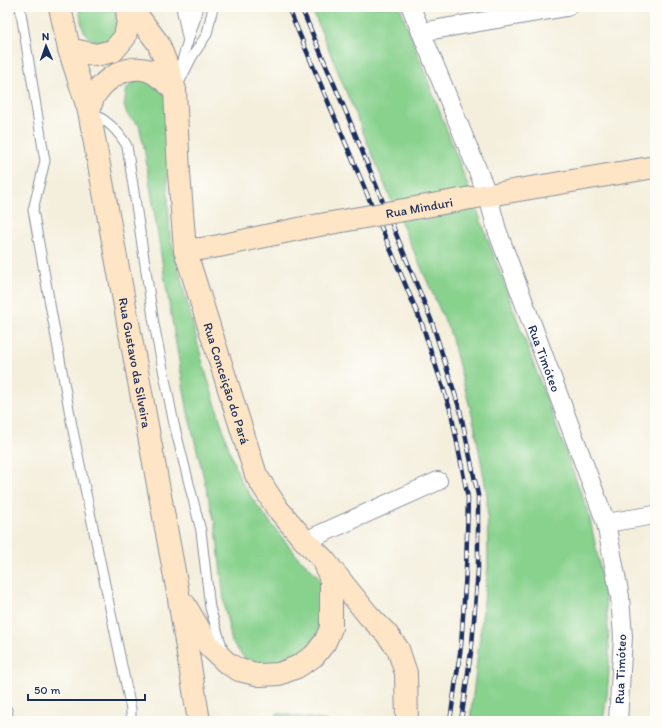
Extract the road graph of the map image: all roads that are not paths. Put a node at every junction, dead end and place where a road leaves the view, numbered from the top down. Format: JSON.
{"nodes":[{"id":1,"x":20,"y":7,"type":"edge"},
{"id":2,"x":60,"y":7,"type":"edge"},
{"id":3,"x":127,"y":7,"type":"edge"},
{"id":4,"x":131,"y":7,"type":"edge"},
{"id":5,"x":181,"y":7,"type":"edge"},
{"id":6,"x":190,"y":7,"type":"edge"},
{"id":7,"x":199,"y":7,"type":"edge"},
{"id":8,"x":213,"y":7,"type":"edge"},
{"id":9,"x":411,"y":7,"type":"edge"},
{"id":10,"x":567,"y":7,"type":"edge"},
{"id":11,"x":420,"y":32,"type":"junction"},
{"id":12,"x":188,"y":43,"type":"junction"},
{"id":13,"x":69,"y":49,"type":"junction"},
{"id":14,"x":175,"y":90,"type":"junction"},
{"id":15,"x":89,"y":111,"type":"junction"},
{"id":16,"x":655,"y":167,"type":"edge"},
{"id":17,"x":479,"y":197,"type":"junction"},
{"id":18,"x":185,"y":250,"type":"junction"},
{"id":19,"x":438,"y":481,"type":"dead end"},
{"id":20,"x":655,"y":515,"type":"edge"},
{"id":21,"x":606,"y":523,"type":"junction"},
{"id":22,"x":305,"y":541,"type":"junction"},
{"id":23,"x":324,"y":560,"type":"junction"},
{"id":24,"x":178,"y":593,"type":"junction"},
{"id":25,"x":227,"y":663,"type":"junction"},
{"id":26,"x":7,"y":710,"type":"edge"},
{"id":27,"x":9,"y":721,"type":"edge"},
{"id":28,"x":131,"y":721,"type":"edge"},
{"id":29,"x":199,"y":721,"type":"edge"},
{"id":30,"x":407,"y":721,"type":"edge"},
{"id":31,"x":618,"y":721,"type":"edge"}],
"edges":[{"from":1,"to":28,"type":"lane"},
{"from":2,"to":13,"type":"main road","name":"Rua Gustavo da Silveira"},
{"from":3,"to":13,"type":"main road"},
{"from":4,"to":14,"type":"main road","name":"Rua Conceição do Pará"},
{"from":5,"to":12,"type":"lane"},
{"from":6,"to":12,"type":"lane"},
{"from":7,"to":12,"type":"lane"},
{"from":8,"to":14,"type":"lane"},
{"from":9,"to":11,"type":"street","name":"Rua Timóteo"},
{"from":10,"to":11,"type":"street"},
{"from":11,"to":17,"type":"street","name":"Rua Timóteo"},
{"from":12,"to":14,"type":"lane"},
{"from":13,"to":15,"type":"main road","name":"Rua Gustavo da Silveira"},
{"from":14,"to":15,"type":"main road"},
{"from":14,"to":18,"type":"main road","name":"Rua Conceição do Pará"},
{"from":15,"to":24,"type":"main road","name":"Rua Gustavo da Silveira"},
{"from":15,"to":25,"type":"lane"},
{"from":16,"to":17,"type":"main road","name":"Rua Minduri"},
{"from":17,"to":18,"type":"main road","name":"Rua Minduri","bridge":true},
{"from":17,"to":21,"type":"street","name":"Rua Timóteo"},
{"from":18,"to":22,"type":"main road","name":"Rua Conceição do Pará"},
{"from":19,"to":22,"type":"street"},
{"from":20,"to":21,"type":"street"},
{"from":21,"to":31,"type":"street","name":"Rua Timóteo"},
{"from":22,"to":23,"type":"main road","name":"Rua Conceição do Pará"},
{"from":23,"to":25,"type":"main road"},
{"from":23,"to":30,"type":"main road","name":"Rua Conceição do Pará"},
{"from":24,"to":25,"type":"main road"},
{"from":24,"to":29,"type":"main road","name":"Rua Gustavo da Silveira"},
{"from":26,"to":27,"type":"lane"}]}
